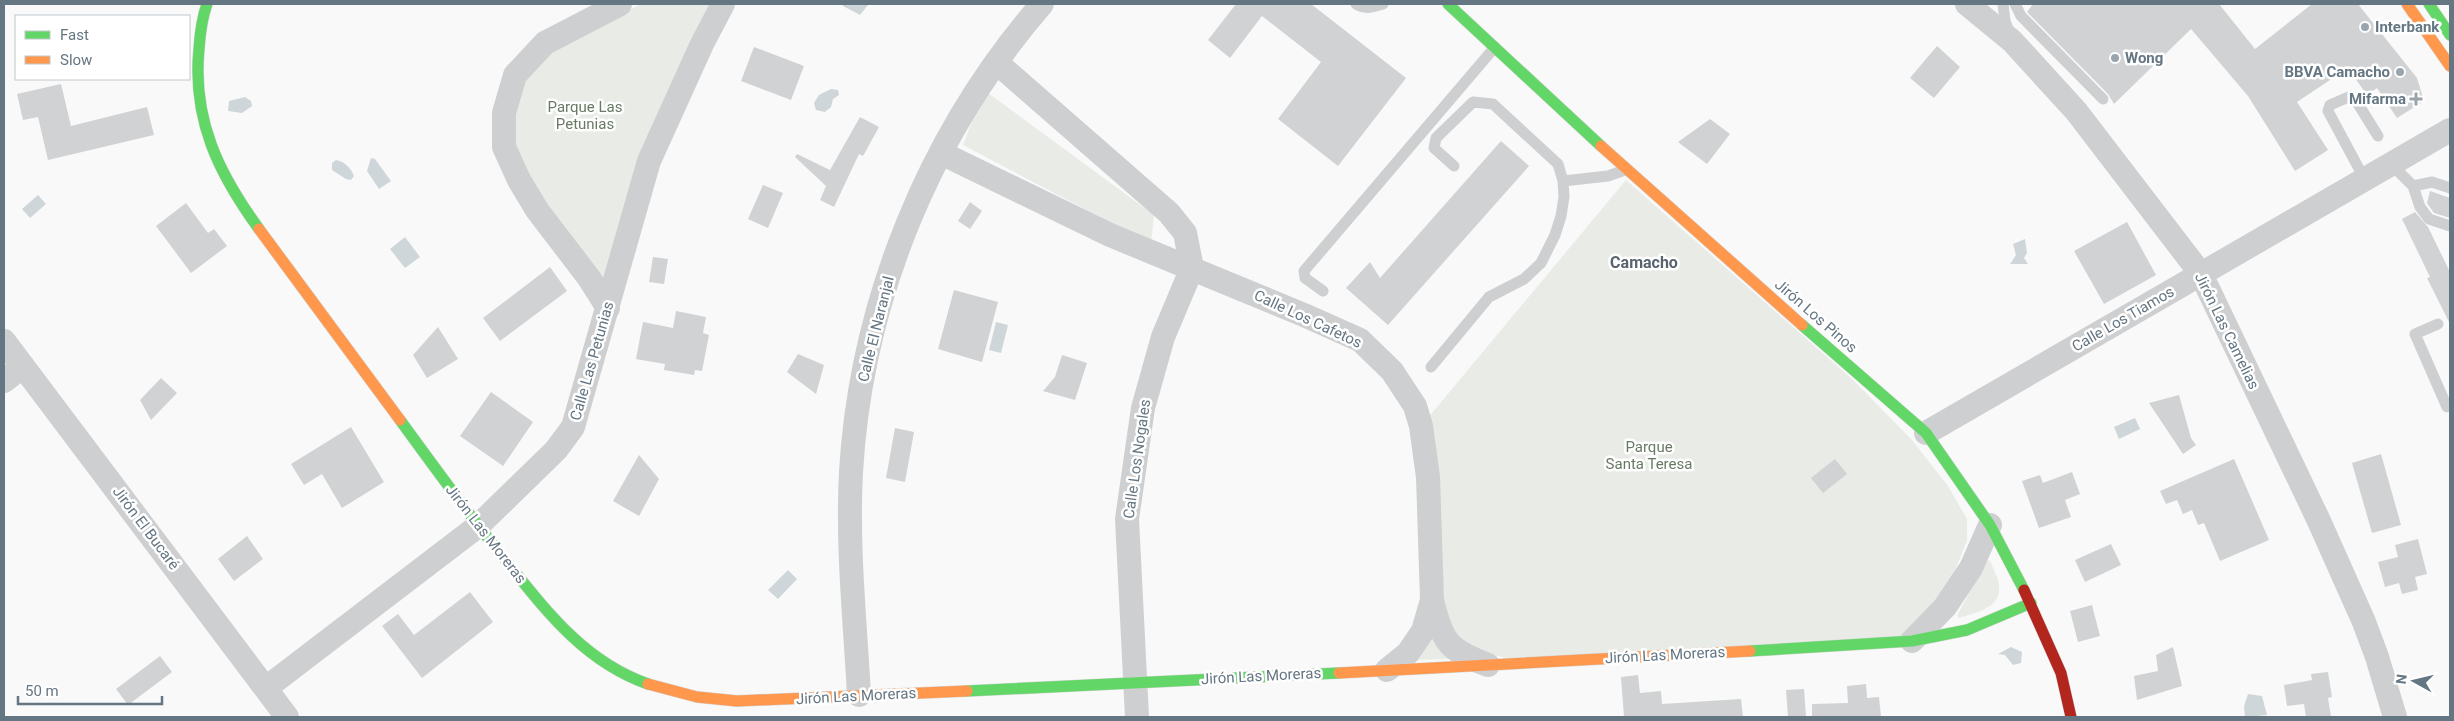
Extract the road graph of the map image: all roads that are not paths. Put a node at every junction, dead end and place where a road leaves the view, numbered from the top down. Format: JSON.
{"nodes":[{"id":1,"x":620,"y":4,"type":"edge"},
{"id":2,"x":723,"y":4,"type":"edge"},
{"id":3,"x":1356,"y":4,"type":"edge"},
{"id":4,"x":1383,"y":4,"type":"edge"},
{"id":5,"x":1448,"y":4,"type":"edge"},
{"id":6,"x":1967,"y":4,"type":"edge"},
{"id":7,"x":2003,"y":4,"type":"edge"},
{"id":8,"x":2015,"y":4,"type":"edge"},
{"id":9,"x":2407,"y":4,"type":"edge"},
{"id":10,"x":2429,"y":4,"type":"edge"},
{"id":11,"x":202,"y":5,"type":"edge"},
{"id":12,"x":1040,"y":5,"type":"edge"},
{"id":13,"x":2450,"y":35,"type":"edge"},
{"id":14,"x":2012,"y":41,"type":"junction"},
{"id":15,"x":1495,"y":47,"type":"junction"},
{"id":16,"x":996,"y":62,"type":"junction"},
{"id":17,"x":2450,"y":66,"type":"edge"},
{"id":18,"x":2103,"y":99,"type":"dead end"},
{"id":19,"x":2450,"y":130,"type":"edge"},
{"id":20,"x":2378,"y":136,"type":"dead end"},
{"id":21,"x":941,"y":153,"type":"junction"},
{"id":22,"x":2390,"y":163,"type":"junction"},
{"id":23,"x":1454,"y":166,"type":"dead end"},
{"id":24,"x":1627,"y":170,"type":"junction"},
{"id":25,"x":2364,"y":178,"type":"junction"},
{"id":26,"x":1563,"y":180,"type":"junction"},
{"id":27,"x":2413,"y":186,"type":"junction"},
{"id":28,"x":2450,"y":188,"type":"edge"},
{"id":29,"x":2450,"y":226,"type":"edge"},
{"id":30,"x":1192,"y":268,"type":"junction"},
{"id":31,"x":2201,"y":274,"type":"junction"},
{"id":32,"x":1323,"y":291,"type":"dead end"},
{"id":33,"x":608,"y":308,"type":"junction"},
{"id":34,"x":2438,"y":324,"type":"dead end"},
{"id":35,"x":4,"y":341,"type":"edge"},
{"id":36,"x":23,"y":366,"type":"junction"},
{"id":37,"x":1431,"y":367,"type":"dead end"},
{"id":38,"x":4,"y":381,"type":"edge"},
{"id":39,"x":2447,"y":407,"type":"dead end"},
{"id":40,"x":1926,"y":433,"type":"junction"},
{"id":41,"x":1990,"y":525,"type":"junction"},
{"id":42,"x":478,"y":526,"type":"junction"},
{"id":43,"x":1432,"y":600,"type":"junction"},
{"id":44,"x":2031,"y":603,"type":"junction"},
{"id":45,"x":1912,"y":641,"type":"junction"},
{"id":46,"x":1489,"y":666,"type":"junction"},
{"id":47,"x":1387,"y":670,"type":"junction"},
{"id":48,"x":1135,"y":682,"type":"junction"},
{"id":49,"x":266,"y":688,"type":"junction"},
{"id":50,"x":858,"y":695,"type":"junction"},
{"id":51,"x":286,"y":717,"type":"edge"},
{"id":52,"x":1137,"y":717,"type":"edge"},
{"id":53,"x":2071,"y":717,"type":"edge"},
{"id":54,"x":2395,"y":717,"type":"edge"}],
"edges":[{"from":1,"to":33,"type":"street"},
{"from":2,"to":33,"type":"street","name":"Calle Las Petunias"},
{"from":3,"to":4,"type":"lane"},
{"from":5,"to":15,"type":"main road","name":"Jirón Los Pinos"},
{"from":6,"to":14,"type":"street","name":"Jirón Las Camelias"},
{"from":7,"to":14,"type":"lane"},
{"from":8,"to":18,"type":"lane"},
{"from":9,"to":17,"type":"main road"},
{"from":10,"to":13,"type":"main road"},
{"from":11,"to":42,"type":"main road","name":"Jirón Las Moreras"},
{"from":12,"to":16,"type":"street","name":"Calle El Naranjal"},
{"from":14,"to":31,"type":"street","name":"Jirón Las Camelias"},
{"from":15,"to":24,"type":"main road","name":"Jirón Los Pinos"},
{"from":15,"to":32,"type":"lane"},
{"from":16,"to":21,"type":"street","name":"Calle El Naranjal"},
{"from":16,"to":30,"type":"street"},
{"from":19,"to":22,"type":"street","name":"Calle Los Tiamos"},
{"from":20,"to":25,"type":"lane"},
{"from":21,"to":30,"type":"street","name":"Calle Los Cafetos"},
{"from":21,"to":50,"type":"street","name":"Calle El Naranjal"},
{"from":22,"to":25,"type":"street","name":"Calle Los Tiamos"},
{"from":22,"to":27,"type":"lane"},
{"from":23,"to":26,"type":"lane"},
{"from":24,"to":26,"type":"lane"},
{"from":24,"to":40,"type":"main road","name":"Jirón Los Pinos"},
{"from":25,"to":31,"type":"street","name":"Calle Los Tiamos"},
{"from":26,"to":37,"type":"lane"},
{"from":27,"to":28,"type":"lane"},
{"from":27,"to":29,"type":"lane"},
{"from":30,"to":43,"type":"street","name":"Calle Los Cafetos"},
{"from":30,"to":48,"type":"street","name":"Calle Los Nogales"},
{"from":31,"to":40,"type":"street","name":"Calle Los Tiamos"},
{"from":31,"to":54,"type":"street","name":"Jirón Las Camelias"},
{"from":33,"to":42,"type":"street","name":"Calle Las Petunias"},
{"from":34,"to":39,"type":"lane"},
{"from":35,"to":36,"type":"street","name":"Jirón El Bucaré"},
{"from":36,"to":38,"type":"street"},
{"from":36,"to":49,"type":"street","name":"Jirón El Bucaré"},
{"from":40,"to":41,"type":"main road","name":"Jirón Los Pinos"},
{"from":41,"to":44,"type":"main road","name":"Jirón Los Pinos"},
{"from":41,"to":45,"type":"street"},
{"from":42,"to":49,"type":"street","name":"Calle Las Petunias"},
{"from":42,"to":50,"type":"main road","name":"Jirón Las Moreras"},
{"from":43,"to":46,"type":"street","name":"Calle Los Cafetos"},
{"from":43,"to":47,"type":"street","name":"Calle Los Cafetos"},
{"from":44,"to":45,"type":"main road","name":"Jirón Las Moreras"},
{"from":44,"to":53,"type":"main road","name":"Jirón Los Pinos"},
{"from":45,"to":46,"type":"main road","name":"Jirón Las Moreras"},
{"from":46,"to":47,"type":"main road","name":"Jirón Las Moreras"},
{"from":47,"to":48,"type":"main road","name":"Jirón Las Moreras"},
{"from":48,"to":50,"type":"main road","name":"Jirón Las Moreras"},
{"from":48,"to":52,"type":"street","name":"Calle Los Nogales"},
{"from":49,"to":51,"type":"street","name":"Jirón El Bucaré"}]}
